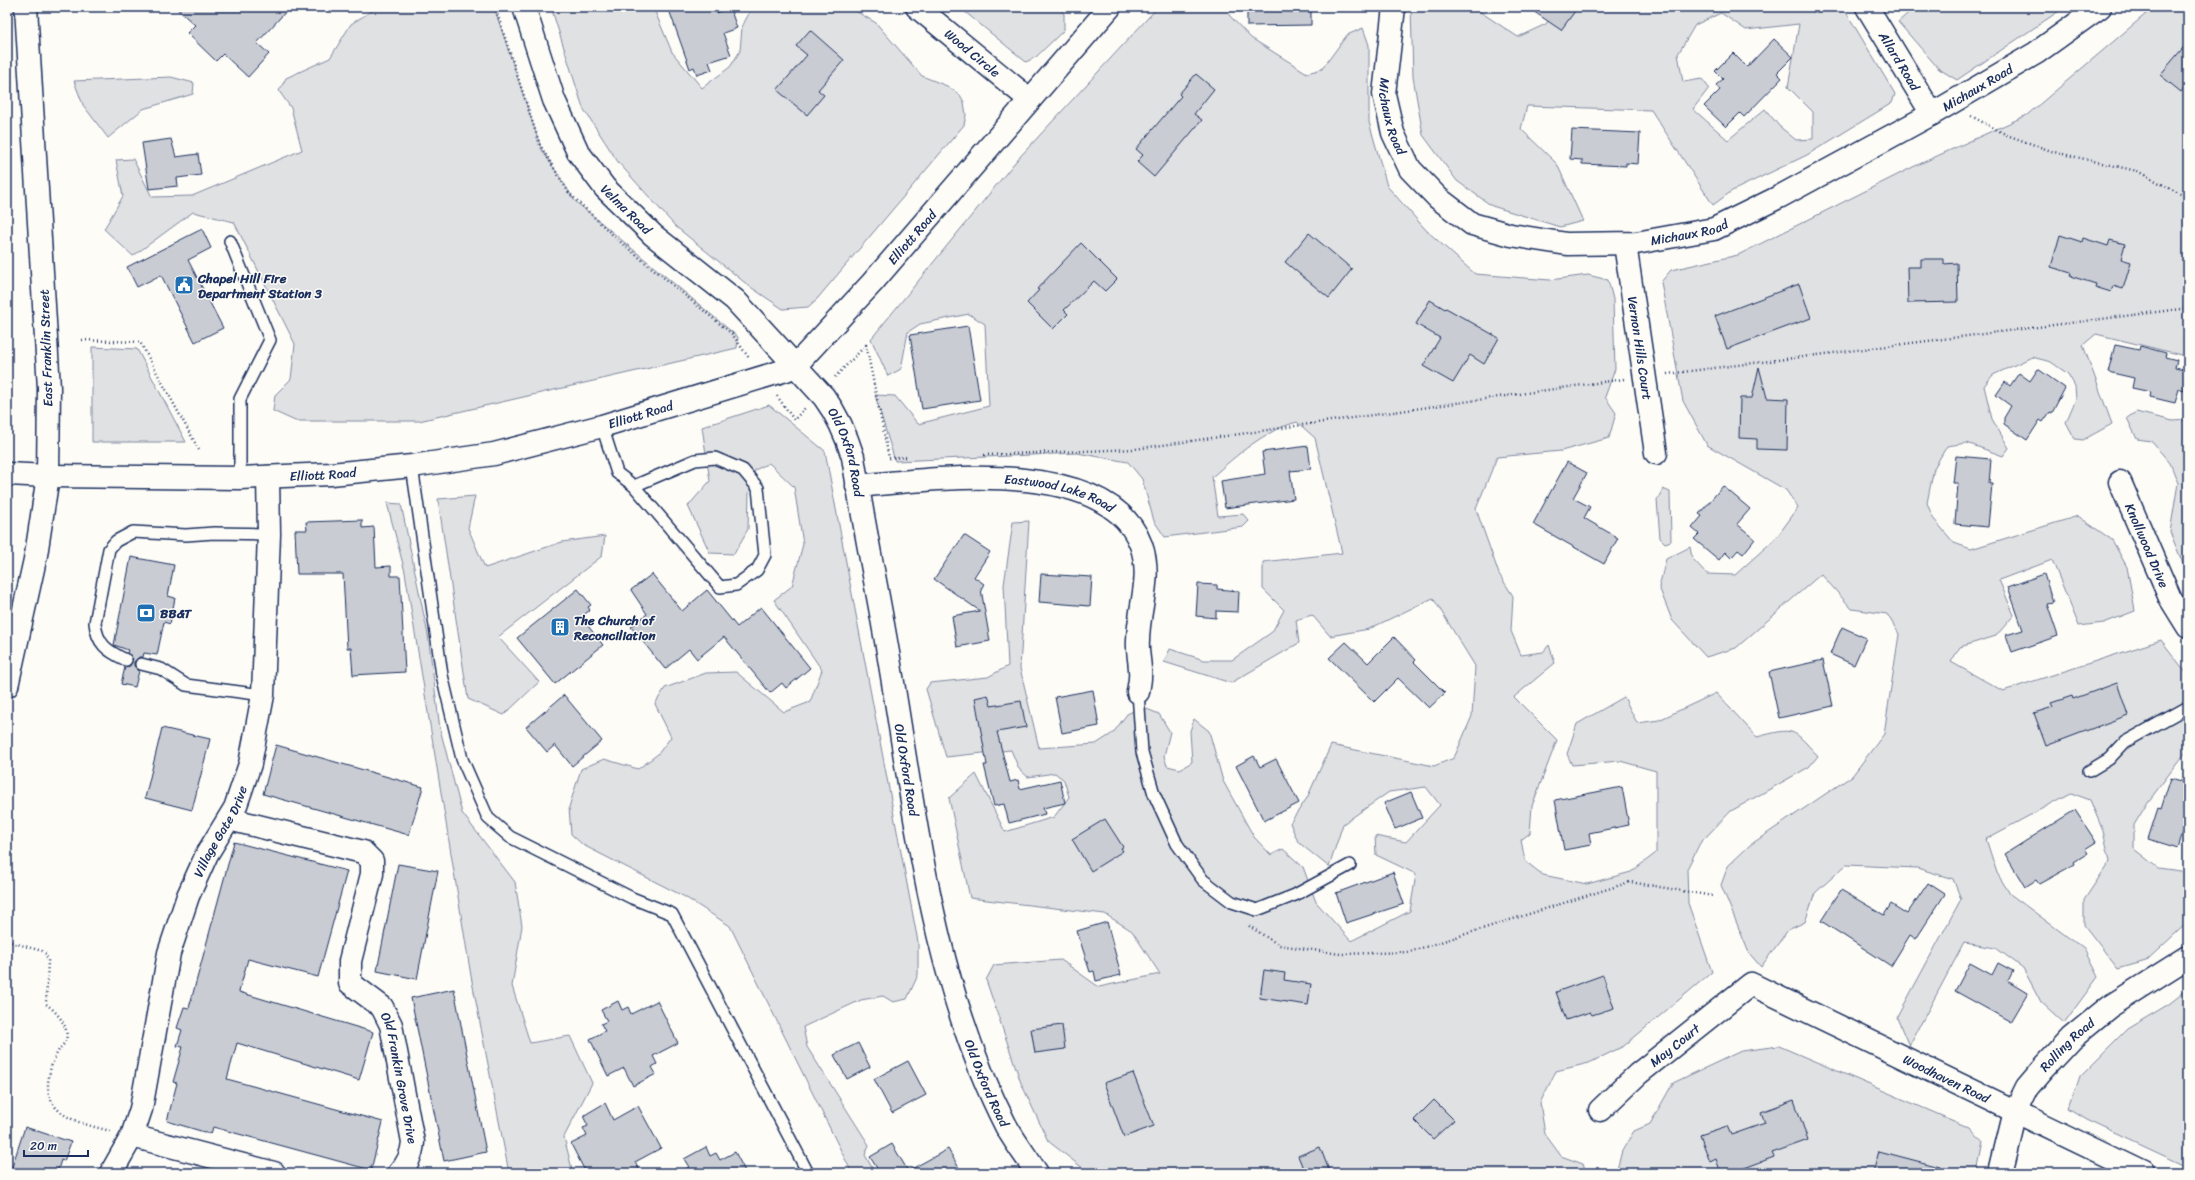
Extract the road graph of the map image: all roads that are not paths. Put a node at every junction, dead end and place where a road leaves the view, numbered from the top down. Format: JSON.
{"nodes":[{"id":1,"x":26,"y":7,"type":"edge"},
{"id":2,"x":524,"y":7,"type":"edge"},
{"id":3,"x":917,"y":7,"type":"edge"},
{"id":4,"x":1110,"y":7,"type":"edge"},
{"id":5,"x":1394,"y":7,"type":"edge"},
{"id":6,"x":1867,"y":7,"type":"edge"},
{"id":7,"x":2100,"y":7,"type":"edge"},
{"id":8,"x":1029,"y":99,"type":"junction"},
{"id":9,"x":1941,"y":109,"type":"junction"},
{"id":10,"x":230,"y":241,"type":"dead end"},
{"id":11,"x":1624,"y":244,"type":"junction"},
{"id":12,"x":796,"y":365,"type":"junction"},
{"id":13,"x":602,"y":426,"type":"junction"},
{"id":14,"x":1656,"y":452,"type":"dead end"},
{"id":15,"x":412,"y":466,"type":"junction"},
{"id":16,"x":7,"y":474,"type":"edge"},
{"id":17,"x":48,"y":476,"type":"junction"},
{"id":18,"x":268,"y":477,"type":"junction"},
{"id":19,"x":240,"y":478,"type":"junction"},
{"id":20,"x":2120,"y":482,"type":"dead end"},
{"id":21,"x":634,"y":486,"type":"junction"},
{"id":22,"x":857,"y":486,"type":"junction"},
{"id":23,"x":269,"y":534,"type":"junction"},
{"id":24,"x":2188,"y":627,"type":"edge"},
{"id":25,"x":126,"y":660,"type":"dead end"},
{"id":26,"x":141,"y":664,"type":"dead end"},
{"id":27,"x":7,"y":686,"type":"edge"},
{"id":28,"x":1138,"y":692,"type":"joint"},
{"id":29,"x":263,"y":695,"type":"junction"},
{"id":30,"x":2188,"y":707,"type":"edge"},
{"id":31,"x":2089,"y":771,"type":"dead end"},
{"id":32,"x":229,"y":819,"type":"junction"},
{"id":33,"x":1350,"y":865,"type":"dead end"},
{"id":34,"x":2188,"y":957,"type":"edge"},
{"id":35,"x":1751,"y":984,"type":"joint"},
{"id":36,"x":1600,"y":1110,"type":"dead end"},
{"id":37,"x":2014,"y":1111,"type":"junction"},
{"id":38,"x":132,"y":1136,"type":"junction"},
{"id":39,"x":111,"y":1173,"type":"edge"},
{"id":40,"x":274,"y":1173,"type":"edge"},
{"id":41,"x":399,"y":1173,"type":"edge"},
{"id":42,"x":808,"y":1173,"type":"edge"},
{"id":43,"x":1037,"y":1173,"type":"edge"},
{"id":44,"x":2000,"y":1173,"type":"edge"},
{"id":45,"x":2143,"y":1173,"type":"edge"}],
"edges":[{"from":1,"to":17,"type":"street","name":"East Franklin Street"},
{"from":2,"to":12,"type":"street","name":"Velma Road"},
{"from":3,"to":8,"type":"street","name":"Wood Circle"},
{"from":4,"to":8,"type":"street","name":"Elliott Road"},
{"from":5,"to":11,"type":"street","name":"Michaux Road"},
{"from":6,"to":9,"type":"street","name":"Allard Road"},
{"from":7,"to":9,"type":"street","name":"Michaux Road"},
{"from":8,"to":12,"type":"street","name":"Elliott Road"},
{"from":9,"to":11,"type":"street","name":"Michaux Road"},
{"from":10,"to":19,"type":"lane"},
{"from":11,"to":14,"type":"street","name":"Vernon Hills Court"},
{"from":12,"to":13,"type":"street","name":"Elliott Road"},
{"from":12,"to":22,"type":"street","name":"Old Oxford Road"},
{"from":13,"to":15,"type":"street","name":"Elliott Road"},
{"from":13,"to":21,"type":"lane"},
{"from":15,"to":18,"type":"street","name":"Elliott Road"},
{"from":15,"to":42,"type":"lane"},
{"from":16,"to":17,"type":"street","name":"Elliott Road"},
{"from":17,"to":19,"type":"street","name":"Elliott Road"},
{"from":17,"to":27,"type":"street","name":"East Franklin Street"},
{"from":18,"to":19,"type":"street","name":"Elliott Road"},
{"from":18,"to":23,"type":"street","name":"Village Gate Drive"},
{"from":20,"to":24,"type":"street","name":"Knollwood Drive"},
{"from":21,"to":21,"type":"lane"},
{"from":22,"to":28,"type":"street","name":"Eastwood Lake Road"},
{"from":22,"to":43,"type":"street","name":"Old Oxford Road"},
{"from":23,"to":25,"type":"lane"},
{"from":23,"to":29,"type":"street","name":"Village Gate Drive"},
{"from":26,"to":29,"type":"lane"},
{"from":28,"to":33,"type":"lane"},
{"from":29,"to":32,"type":"street","name":"Village Gate Drive"},
{"from":30,"to":31,"type":"lane"},
{"from":32,"to":38,"type":"street","name":"Village Gate Drive"},
{"from":32,"to":41,"type":"street","name":"Old Frankin Grove Drive"},
{"from":34,"to":37,"type":"street","name":"Rolling Road"},
{"from":35,"to":36,"type":"street","name":"May Court"},
{"from":35,"to":37,"type":"street","name":"Woodhaven Road"},
{"from":37,"to":44,"type":"street","name":"Rolling Road"},
{"from":37,"to":45,"type":"street","name":"Woodhaven Road"},
{"from":38,"to":39,"type":"street","name":"Village Gate Drive"},
{"from":38,"to":40,"type":"street"}]}
